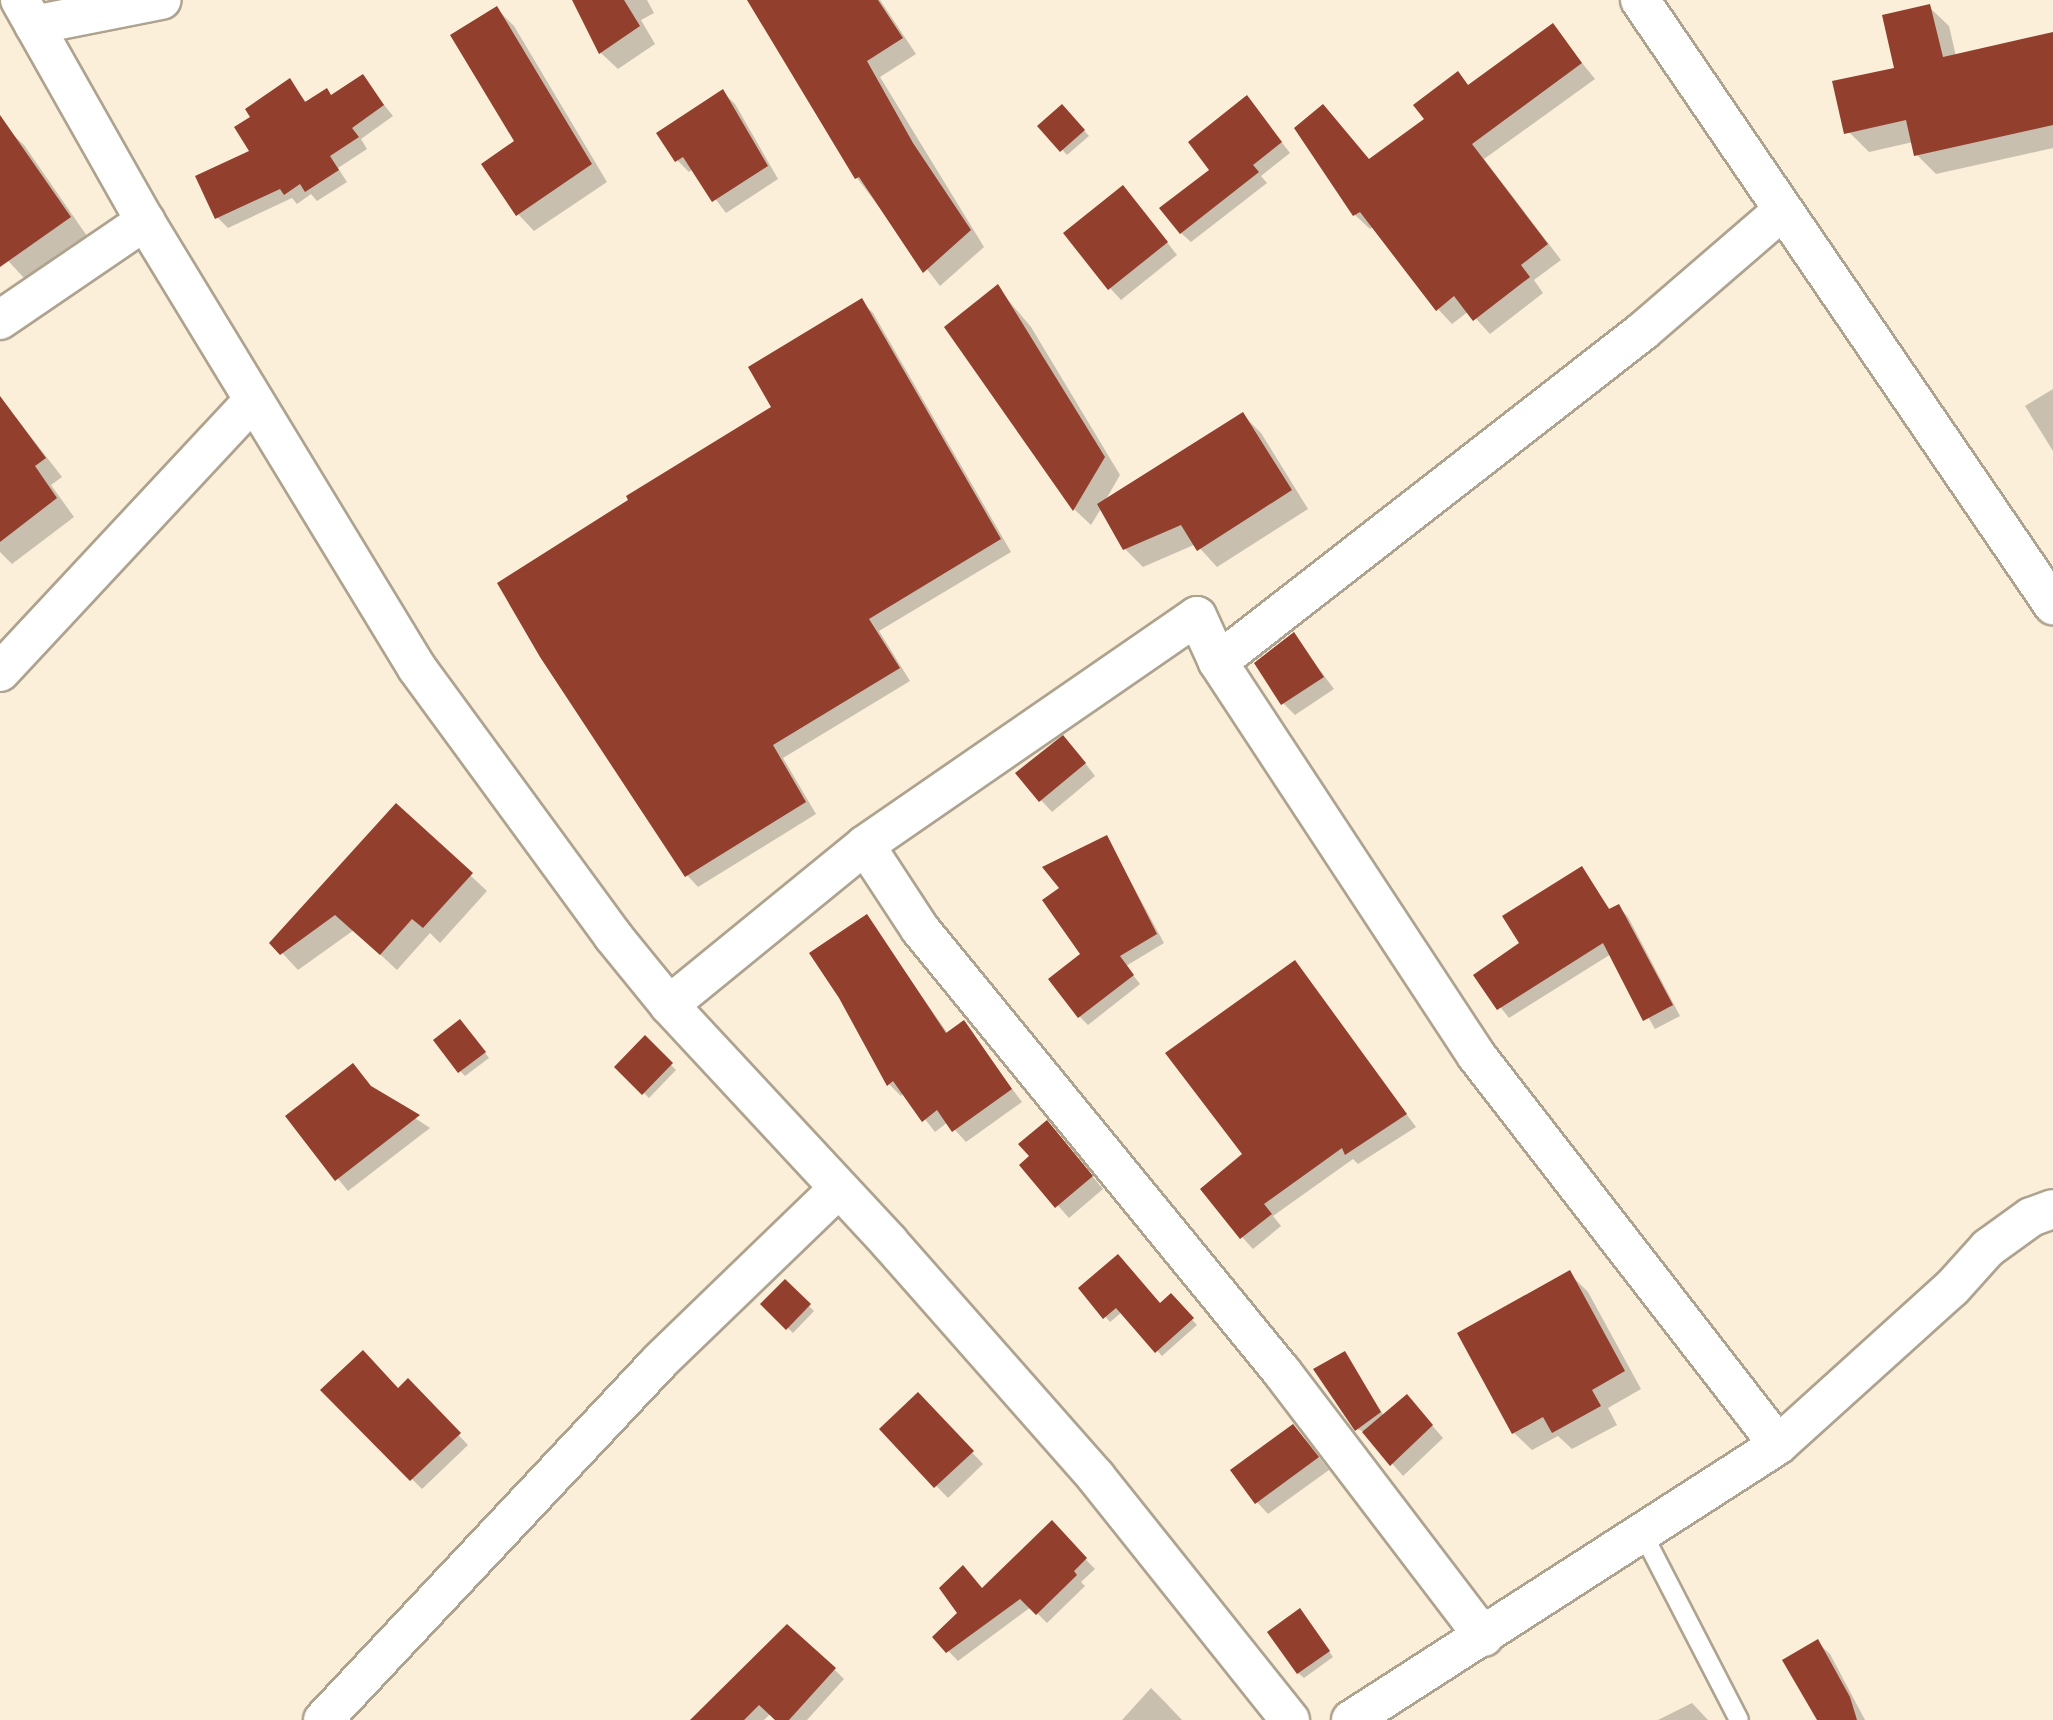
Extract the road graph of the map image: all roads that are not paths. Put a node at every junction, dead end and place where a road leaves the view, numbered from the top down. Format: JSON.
{"nodes":[{"id":1,"x":162,"y":0,"type":"edge"},
{"id":2,"x":1640,"y":0,"type":"edge"},
{"id":3,"x":27,"y":12,"type":"edge"},
{"id":4,"x":1782,"y":211,"type":"junction"},
{"id":5,"x":144,"y":222,"type":"junction"},
{"id":6,"x":0,"y":320,"type":"edge"},
{"id":7,"x":252,"y":402,"type":"junction"},
{"id":8,"x":2053,"y":606,"type":"edge"},
{"id":9,"x":1218,"y":662,"type":"junction"},
{"id":10,"x":0,"y":672,"type":"edge"},
{"id":11,"x":866,"y":845,"type":"junction"},
{"id":12,"x":668,"y":1006,"type":"junction"},
{"id":13,"x":838,"y":1190,"type":"junction"},
{"id":14,"x":2053,"y":1208,"type":"edge"},
{"id":15,"x":1778,"y":1445,"type":"junction"},
{"id":16,"x":1643,"y":1534,"type":"junction"},
{"id":17,"x":1484,"y":1637,"type":"junction"},
{"id":18,"x":323,"y":1720,"type":"edge"},
{"id":19,"x":1290,"y":1720,"type":"edge"},
{"id":20,"x":1353,"y":1720,"type":"edge"},
{"id":21,"x":1739,"y":1720,"type":"edge"}],
"edges":[{"from":1,"to":3,"type":"street"},
{"from":2,"to":4,"type":"street"},
{"from":3,"to":5,"type":"street"},
{"from":4,"to":8,"type":"street"},
{"from":4,"to":9,"type":"street"},
{"from":5,"to":6,"type":"street"},
{"from":5,"to":7,"type":"street"},
{"from":7,"to":10,"type":"street"},
{"from":7,"to":12,"type":"street"},
{"from":9,"to":11,"type":"street"},
{"from":9,"to":15,"type":"street"},
{"from":11,"to":12,"type":"street"},
{"from":11,"to":17,"type":"street"},
{"from":12,"to":13,"type":"street"},
{"from":13,"to":18,"type":"street"},
{"from":13,"to":19,"type":"street"},
{"from":14,"to":15,"type":"street"},
{"from":15,"to":16,"type":"street"},
{"from":16,"to":17,"type":"street"},
{"from":16,"to":21,"type":"lane"},
{"from":17,"to":20,"type":"street"}]}
